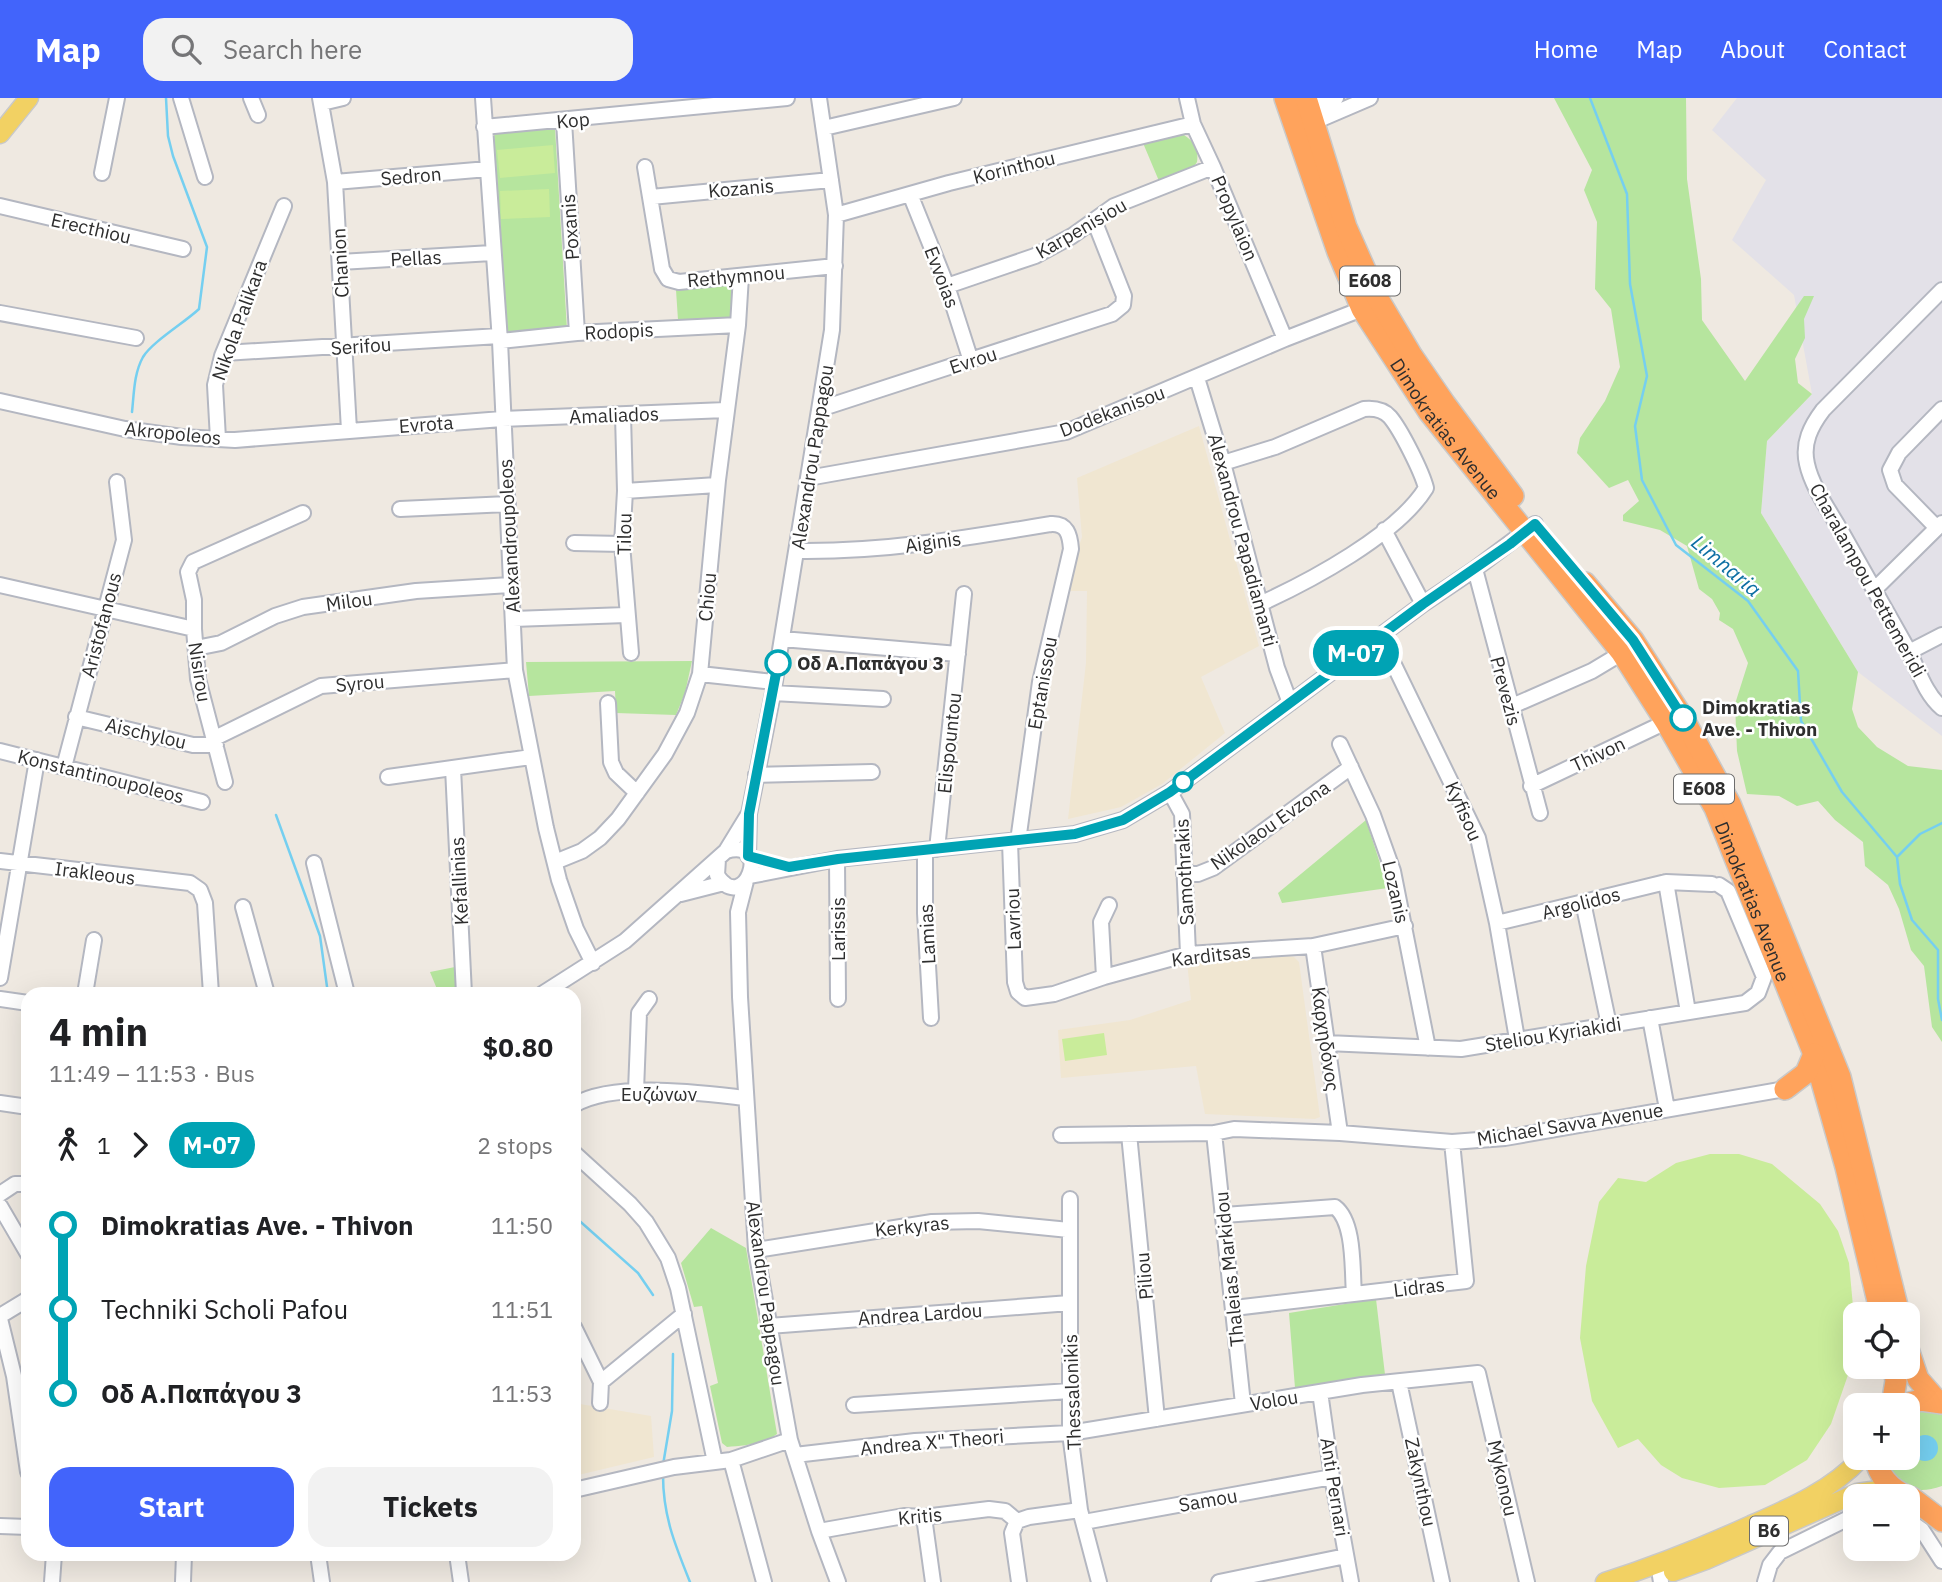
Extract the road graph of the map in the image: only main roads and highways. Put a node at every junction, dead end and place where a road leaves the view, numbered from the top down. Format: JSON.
{"nodes":[{"id":1,"x":29,"y":98,"type":"edge"},
{"id":2,"x":1300,"y":112,"type":"edge"},
{"id":3,"x":0,"y":134,"type":"edge"},
{"id":4,"x":1530,"y":528,"type":"junction"},
{"id":5,"x":1814,"y":1054,"type":"junction"},
{"id":6,"x":1831,"y":1079,"type":"junction"},
{"id":7,"x":1785,"y":1089,"type":"road end"},
{"id":8,"x":1878,"y":1302,"type":"edge"},
{"id":9,"x":1896,"y":1302,"type":"edge"},
{"id":10,"x":1918,"y":1379,"type":"edge"},
{"id":11,"x":1920,"y":1400,"type":"edge"},
{"id":12,"x":1940,"y":1403,"type":"edge"},
{"id":13,"x":1850,"y":1470,"type":"edge"},
{"id":14,"x":1880,"y":1470,"type":"edge"},
{"id":15,"x":1892,"y":1484,"type":"edge"},
{"id":16,"x":1942,"y":1496,"type":"edge"},
{"id":17,"x":1920,"y":1498,"type":"edge"},
{"id":18,"x":1843,"y":1499,"type":"edge"},
{"id":19,"x":1920,"y":1506,"type":"edge"},
{"id":20,"x":1942,"y":1521,"type":"edge"},
{"id":21,"x":1655,"y":1580,"type":"edge"},
{"id":22,"x":1605,"y":1582,"type":"edge"}],
"edges":[{"from":1,"to":3,"type":"main road"},
{"from":2,"to":4,"type":"highway","name":"Dimokratias Avenue","number":"E608"},
{"from":2,"to":4,"type":"highway","name":"Dimokratias Avenue","number":"E608"},
{"from":4,"to":5,"type":"highway","name":"Dimokratias Avenue","number":"E608"},
{"from":4,"to":6,"type":"highway","name":"Dimokratias Avenue","number":"E608"},
{"from":5,"to":6,"type":"highway","name":"Dimokratias Avenue","number":"E608"},
{"from":5,"to":7,"type":"highway"},
{"from":6,"to":8,"type":"highway","name":"Dimokratias Avenue","number":"E608"},
{"from":6,"to":9,"type":"highway","name":"Dimokratias Avenue","number":"E608"},
{"from":10,"to":12,"type":"highway"},
{"from":11,"to":12,"type":"highway"},
{"from":13,"to":22,"type":"main road","number":"B6"},
{"from":14,"to":15,"type":"highway"},
{"from":16,"to":17,"type":"highway"},
{"from":18,"to":21,"type":"main road","number":"B6"},
{"from":19,"to":20,"type":"highway"}]}
